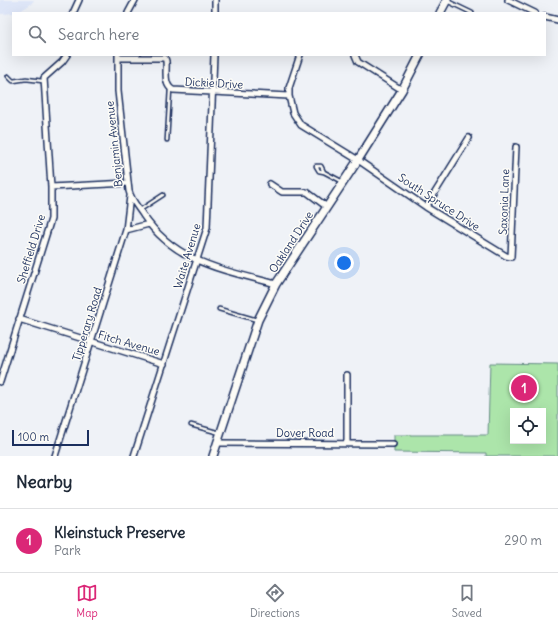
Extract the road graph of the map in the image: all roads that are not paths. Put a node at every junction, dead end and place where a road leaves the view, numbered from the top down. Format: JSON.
{"nodes":[{"id":1,"x":79,"y":0,"type":"edge"},
{"id":2,"x":136,"y":0,"type":"edge"},
{"id":3,"x":215,"y":0,"type":"edge"},
{"id":4,"x":446,"y":0,"type":"edge"},
{"id":5,"x":508,"y":0,"type":"edge"},
{"id":6,"x":73,"y":12,"type":"edge"},
{"id":7,"x":129,"y":12,"type":"edge"},
{"id":8,"x":215,"y":12,"type":"edge"},
{"id":9,"x":440,"y":12,"type":"edge"},
{"id":10,"x":472,"y":12,"type":"edge"},
{"id":11,"x":533,"y":12,"type":"edge"},
{"id":12,"x":546,"y":17,"type":"edge"},
{"id":13,"x":558,"y":20,"type":"edge"},
{"id":14,"x":66,"y":56,"type":"edge"},
{"id":15,"x":118,"y":56,"type":"edge"},
{"id":16,"x":214,"y":56,"type":"edge"},
{"id":17,"x":300,"y":56,"type":"edge"},
{"id":18,"x":355,"y":56,"type":"edge"},
{"id":19,"x":419,"y":56,"type":"edge"},
{"id":20,"x":8,"y":76,"type":"dead end"},
{"id":21,"x":43,"y":81,"type":"junction"},
{"id":22,"x":170,"y":88,"type":"junction"},
{"id":23,"x":402,"y":90,"type":"junction"},
{"id":24,"x":213,"y":92,"type":"junction"},
{"id":25,"x":289,"y":96,"type":"junction"},
{"id":26,"x":469,"y":138,"type":"dead end"},
{"id":27,"x":167,"y":140,"type":"dead end"},
{"id":28,"x":516,"y":147,"type":"dead end"},
{"id":29,"x":358,"y":160,"type":"junction"},
{"id":30,"x":324,"y":172,"type":"dead end"},
{"id":31,"x":343,"y":182,"type":"junction"},
{"id":32,"x":128,"y":183,"type":"junction"},
{"id":33,"x":270,"y":184,"type":"dead end"},
{"id":34,"x":51,"y":187,"type":"junction"},
{"id":35,"x":163,"y":195,"type":"dead end"},
{"id":36,"x":130,"y":196,"type":"junction"},
{"id":37,"x":327,"y":207,"type":"junction"},
{"id":38,"x":426,"y":207,"type":"junction"},
{"id":39,"x":140,"y":210,"type":"junction"},
{"id":40,"x":149,"y":224,"type":"junction"},
{"id":41,"x":126,"y":230,"type":"junction"},
{"id":42,"x":511,"y":257,"type":"joint"},
{"id":43,"x":196,"y":261,"type":"junction"},
{"id":44,"x":276,"y":284,"type":"junction"},
{"id":45,"x":219,"y":309,"type":"dead end"},
{"id":46,"x":20,"y":320,"type":"junction"},
{"id":47,"x":258,"y":320,"type":"junction"},
{"id":48,"x":92,"y":343,"type":"junction"},
{"id":49,"x":164,"y":364,"type":"junction"},
{"id":50,"x":347,"y":375,"type":"dead end"},
{"id":51,"x":0,"y":382,"type":"edge"},
{"id":52,"x":191,"y":425,"type":"dead end"},
{"id":53,"x":220,"y":433,"type":"junction"},
{"id":54,"x":217,"y":443,"type":"junction"},
{"id":55,"x":347,"y":444,"type":"junction"},
{"id":56,"x":393,"y":444,"type":"dead end"},
{"id":57,"x":55,"y":456,"type":"edge"},
{"id":58,"x":134,"y":456,"type":"edge"},
{"id":59,"x":213,"y":456,"type":"edge"}],
"edges":[{"from":1,"to":6,"type":"street"},
{"from":2,"to":7,"type":"street"},
{"from":3,"to":8,"type":"street"},
{"from":4,"to":9,"type":"main road"},
{"from":4,"to":10,"type":"lane"},
{"from":5,"to":11,"type":"street"},
{"from":12,"to":13,"type":"street"},
{"from":14,"to":21,"type":"street"},
{"from":15,"to":22,"type":"street","name":"Dickie Drive"},
{"from":15,"to":32,"type":"street","name":"Benjamin Avenue"},
{"from":16,"to":24,"type":"street","name":"Waite Avenue"},
{"from":17,"to":25,"type":"street"},
{"from":18,"to":23,"type":"street"},
{"from":19,"to":23,"type":"main road","name":"Oakland Drive"},
{"from":20,"to":21,"type":"lane"},
{"from":21,"to":34,"type":"street","name":"Sheffield Drive"},
{"from":22,"to":24,"type":"street","name":"Dickie Drive"},
{"from":22,"to":27,"type":"lane"},
{"from":23,"to":29,"type":"main road","name":"Oakland Drive"},
{"from":24,"to":25,"type":"street","name":"Dickie Drive"},
{"from":24,"to":43,"type":"street","name":"Waite Avenue"},
{"from":25,"to":29,"type":"street","name":"South Spruce Drive"},
{"from":26,"to":38,"type":"street"},
{"from":28,"to":42,"type":"street","name":"Saxonia Lane"},
{"from":29,"to":31,"type":"main road","name":"Oakland Drive"},
{"from":29,"to":38,"type":"street","name":"South Spruce Drive"},
{"from":30,"to":31,"type":"lane"},
{"from":31,"to":37,"type":"main road","name":"Oakland Drive"},
{"from":32,"to":34,"type":"street"},
{"from":32,"to":36,"type":"street","name":"Benjamin Avenue"},
{"from":33,"to":37,"type":"street"},
{"from":34,"to":46,"type":"street","name":"Sheffield Drive"},
{"from":35,"to":39,"type":"lane"},
{"from":36,"to":39,"type":"street","name":"Benjamin Avenue"},
{"from":36,"to":41,"type":"street","name":"Tipperary Road"},
{"from":37,"to":44,"type":"main road","name":"Oakland Drive"},
{"from":38,"to":42,"type":"street","name":"South Spruce Drive"},
{"from":39,"to":40,"type":"street","name":"Benjamin Avenue"},
{"from":40,"to":41,"type":"street"},
{"from":40,"to":43,"type":"street","name":"Benjamin Avenue"},
{"from":41,"to":48,"type":"street","name":"Tipperary Road"},
{"from":43,"to":44,"type":"street","name":"Benjamin Avenue"},
{"from":43,"to":49,"type":"street","name":"Waite Avenue"},
{"from":44,"to":47,"type":"main road","name":"Oakland Drive"},
{"from":45,"to":47,"type":"lane"},
{"from":46,"to":48,"type":"street","name":"Fitch Avenue"},
{"from":46,"to":51,"type":"street","name":"Sheffield Drive"},
{"from":47,"to":53,"type":"main road","name":"Oakland Drive"},
{"from":48,"to":49,"type":"street","name":"Fitch Avenue"},
{"from":48,"to":57,"type":"street","name":"Tipperary Road"},
{"from":49,"to":58,"type":"street","name":"Waite Avenue"},
{"from":50,"to":55,"type":"street"},
{"from":52,"to":53,"type":"lane"},
{"from":53,"to":54,"type":"main road","name":"Oakland Drive"},
{"from":54,"to":55,"type":"street","name":"Dover Road"},
{"from":54,"to":59,"type":"main road","name":"Oakland Drive"},
{"from":55,"to":56,"type":"street","name":"Dover Road"}]}
